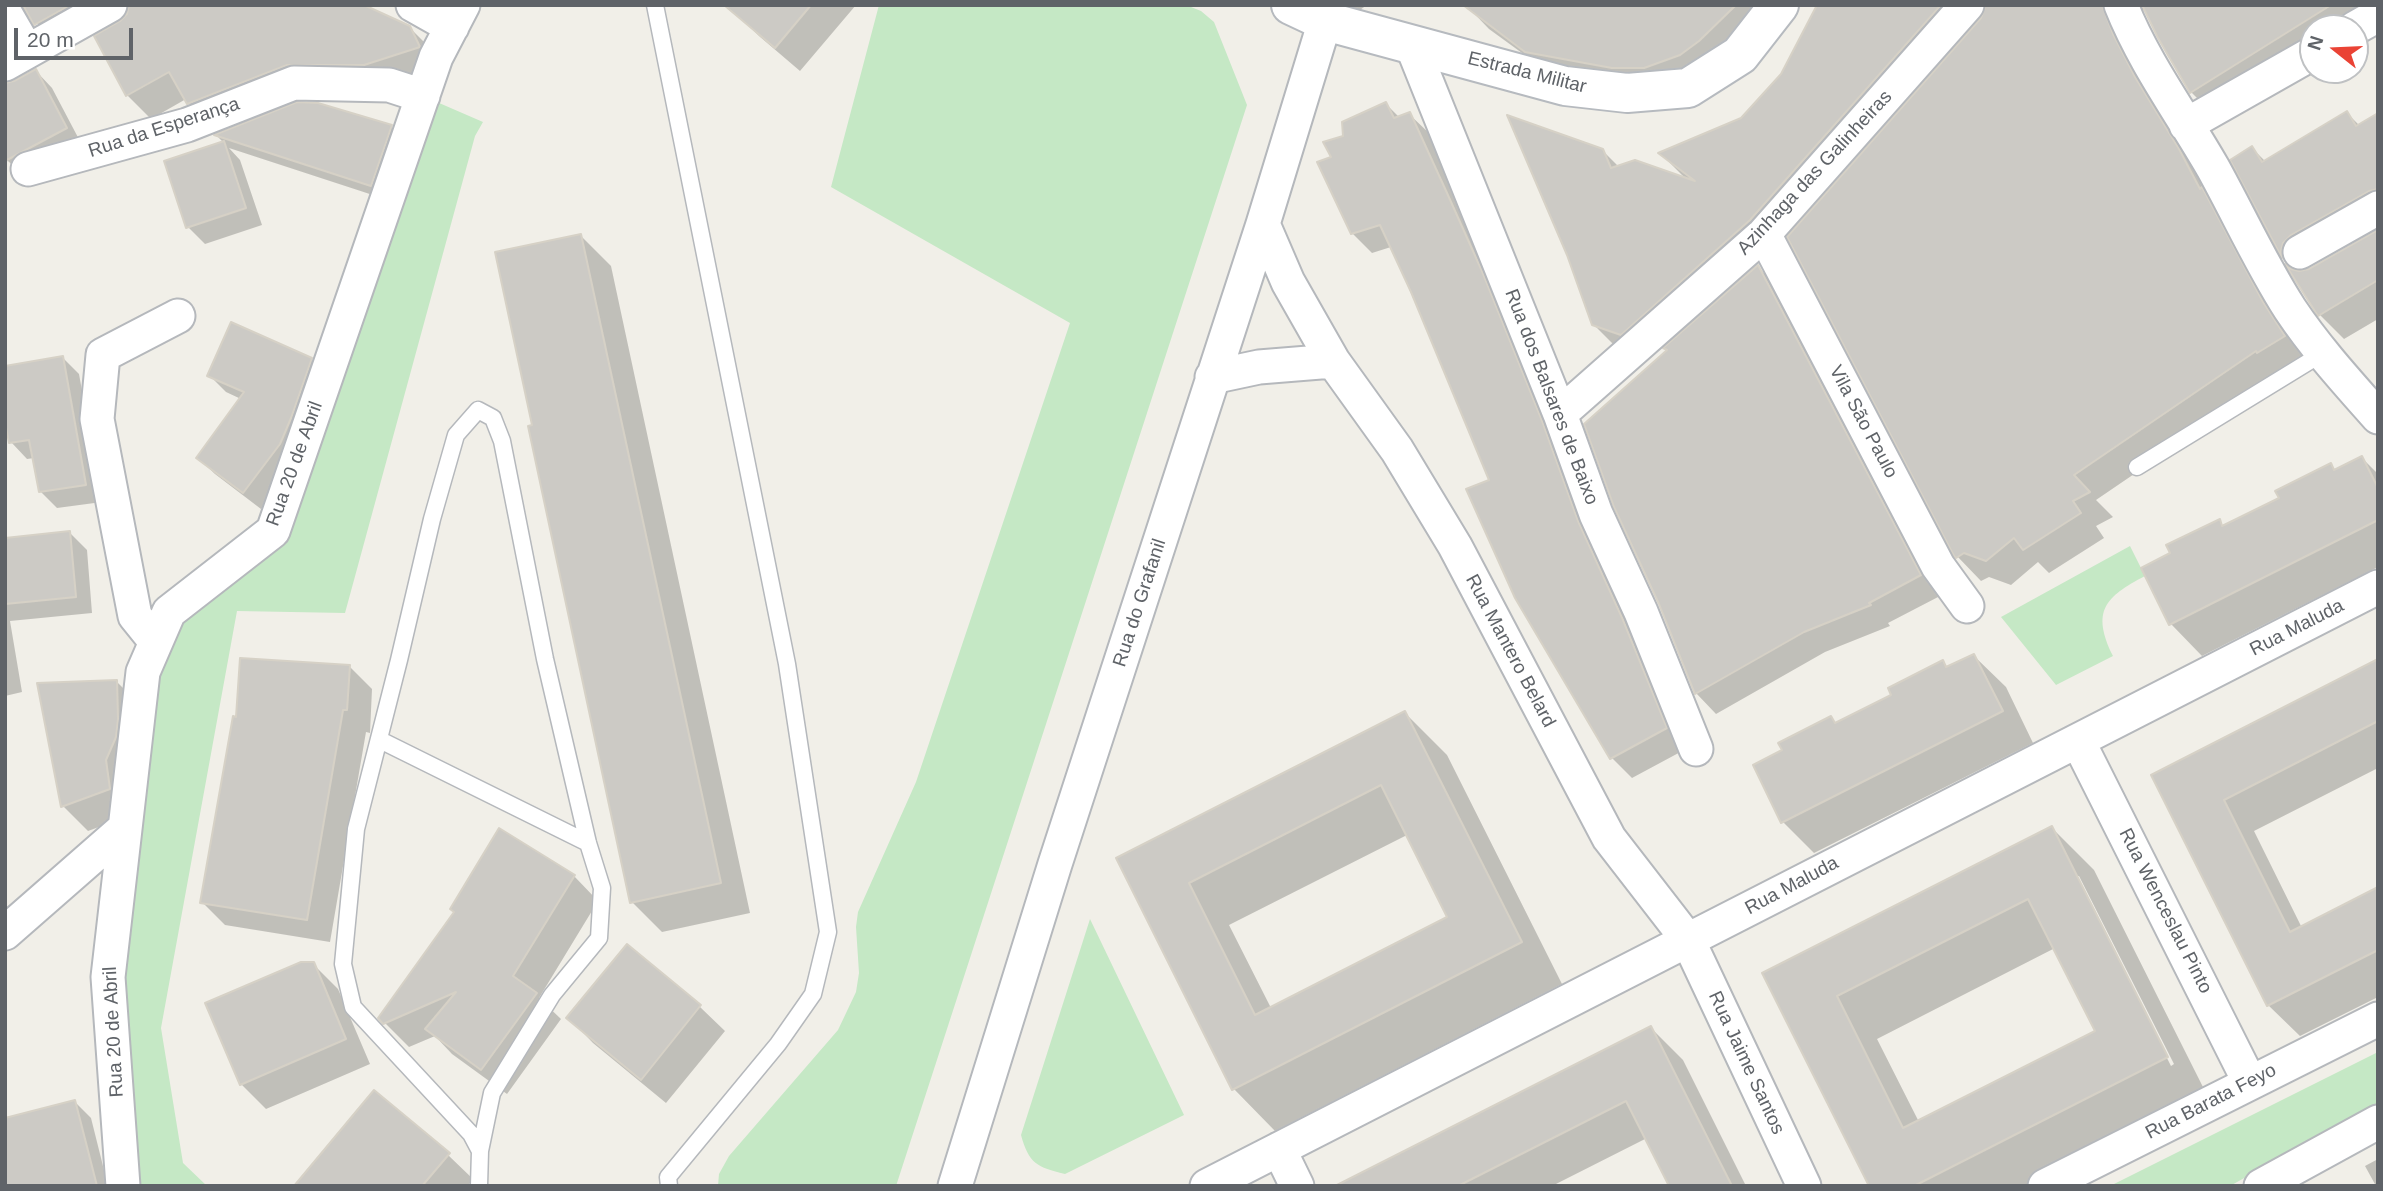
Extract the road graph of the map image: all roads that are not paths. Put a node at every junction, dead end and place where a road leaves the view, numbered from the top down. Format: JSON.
{"nodes":[{"id":1,"x":110,"y":5,"type":"edge"},
{"id":2,"x":413,"y":5,"type":"edge"},
{"id":3,"x":655,"y":5,"type":"edge"},
{"id":4,"x":1779,"y":5,"type":"edge"},
{"id":5,"x":1967,"y":5,"type":"edge"},
{"id":6,"x":2121,"y":5,"type":"edge"},
{"id":7,"x":5,"y":13,"type":"edge"},
{"id":8,"x":1308,"y":13,"type":"edge"},
{"id":9,"x":458,"y":16,"type":"edge"},
{"id":10,"x":1411,"y":43,"type":"junction"},
{"id":11,"x":16,"y":58,"type":"edge"},
{"id":12,"x":2299,"y":60,"type":"edge"},
{"id":13,"x":423,"y":96,"type":"junction"},
{"id":14,"x":2186,"y":125,"type":"junction"},
{"id":15,"x":28,"y":169,"type":"dead end"},
{"id":16,"x":2378,"y":208,"type":"edge"},
{"id":17,"x":1263,"y":224,"type":"junction"},
{"id":18,"x":1764,"y":234,"type":"junction"},
{"id":19,"x":2300,"y":253,"type":"dead end"},
{"id":20,"x":178,"y":316,"type":"dead end"},
{"id":21,"x":2323,"y":353,"type":"junction"},
{"id":22,"x":1333,"y":361,"type":"junction"},
{"id":23,"x":1212,"y":377,"type":"junction"},
{"id":24,"x":1560,"y":414,"type":"junction"},
{"id":25,"x":2378,"y":417,"type":"edge"},
{"id":26,"x":2137,"y":467,"type":"dead end"},
{"id":27,"x":2378,"y":587,"type":"edge"},
{"id":28,"x":1967,"y":606,"type":"dead end"},
{"id":29,"x":156,"y":642,"type":"junction"},
{"id":30,"x":380,"y":740,"type":"junction"},
{"id":31,"x":2078,"y":740,"type":"junction"},
{"id":32,"x":1696,"y":749,"type":"dead end"},
{"id":33,"x":125,"y":828,"type":"junction"},
{"id":34,"x":588,"y":843,"type":"junction"},
{"id":35,"x":5,"y":933,"type":"edge"},
{"id":36,"x":1688,"y":940,"type":"junction"},
{"id":37,"x":2378,"y":1019,"type":"edge"},
{"id":38,"x":2250,"y":1083,"type":"junction"},
{"id":39,"x":2378,"y":1122,"type":"edge"},
{"id":40,"x":1279,"y":1149,"type":"junction"},
{"id":41,"x":480,"y":1151,"type":"junction"},
{"id":42,"x":123,"y":1186,"type":"edge"},
{"id":43,"x":479,"y":1186,"type":"edge"},
{"id":44,"x":669,"y":1186,"type":"edge"},
{"id":45,"x":955,"y":1186,"type":"edge"},
{"id":46,"x":1208,"y":1186,"type":"edge"},
{"id":47,"x":1297,"y":1186,"type":"edge"},
{"id":48,"x":1804,"y":1186,"type":"edge"},
{"id":49,"x":2045,"y":1186,"type":"edge"},
{"id":50,"x":2261,"y":1186,"type":"edge"}],
"edges":[{"from":1,"to":11,"type":"street"},
{"from":2,"to":9,"type":"street"},
{"from":3,"to":44,"type":"lane"},
{"from":4,"to":10,"type":"street","name":"Estrada Militar"},
{"from":5,"to":18,"type":"street","name":"Azinhaga das Galinheiras"},
{"from":6,"to":14,"type":"street"},
{"from":7,"to":11,"type":"street"},
{"from":8,"to":10,"type":"street","name":"Estrada Militar"},
{"from":8,"to":17,"type":"street","name":"Rua do Grafanil"},
{"from":9,"to":13,"type":"street","name":"Rua 20 de Abril"},
{"from":10,"to":24,"type":"street","name":"Rua dos Balsares de Baixo"},
{"from":12,"to":14,"type":"street"},
{"from":13,"to":15,"type":"street","name":"Rua da Esperança"},
{"from":13,"to":29,"type":"street","name":"Rua 20 de Abril"},
{"from":14,"to":21,"type":"street"},
{"from":16,"to":19,"type":"street"},
{"from":17,"to":22,"type":"street","name":"Rua Mantero Belard"},
{"from":17,"to":23,"type":"street","name":"Rua do Grafanil"},
{"from":18,"to":24,"type":"street","name":"Azinhaga das Galinheiras"},
{"from":18,"to":28,"type":"street","name":"Vila São Paulo"},
{"from":20,"to":29,"type":"street"},
{"from":21,"to":25,"type":"street"},
{"from":21,"to":26,"type":"lane"},
{"from":22,"to":23,"type":"street"},
{"from":22,"to":36,"type":"street","name":"Rua Mantero Belard"},
{"from":23,"to":45,"type":"street","name":"Rua do Grafanil"},
{"from":24,"to":32,"type":"street","name":"Rua dos Balsares de Baixo"},
{"from":27,"to":31,"type":"street","name":"Rua Maluda"},
{"from":29,"to":33,"type":"street","name":"Rua 20 de Abril"},
{"from":30,"to":34,"type":"lane"},
{"from":30,"to":34,"type":"lane"},
{"from":30,"to":41,"type":"lane"},
{"from":31,"to":36,"type":"street","name":"Rua Maluda"},
{"from":31,"to":38,"type":"street","name":"Rua Wenceslau Pinto"},
{"from":33,"to":35,"type":"street"},
{"from":33,"to":42,"type":"street","name":"Rua 20 de Abril"},
{"from":34,"to":41,"type":"lane"},
{"from":36,"to":40,"type":"street","name":"Rua Maluda"},
{"from":36,"to":48,"type":"street","name":"Rua Jaime Santos"},
{"from":37,"to":38,"type":"street","name":"Rua Barata Feyo"},
{"from":38,"to":49,"type":"street","name":"Rua Barata Feyo"},
{"from":39,"to":50,"type":"street"},
{"from":40,"to":46,"type":"street","name":"Rua Maluda"},
{"from":40,"to":47,"type":"street"},
{"from":41,"to":43,"type":"lane"}]}
